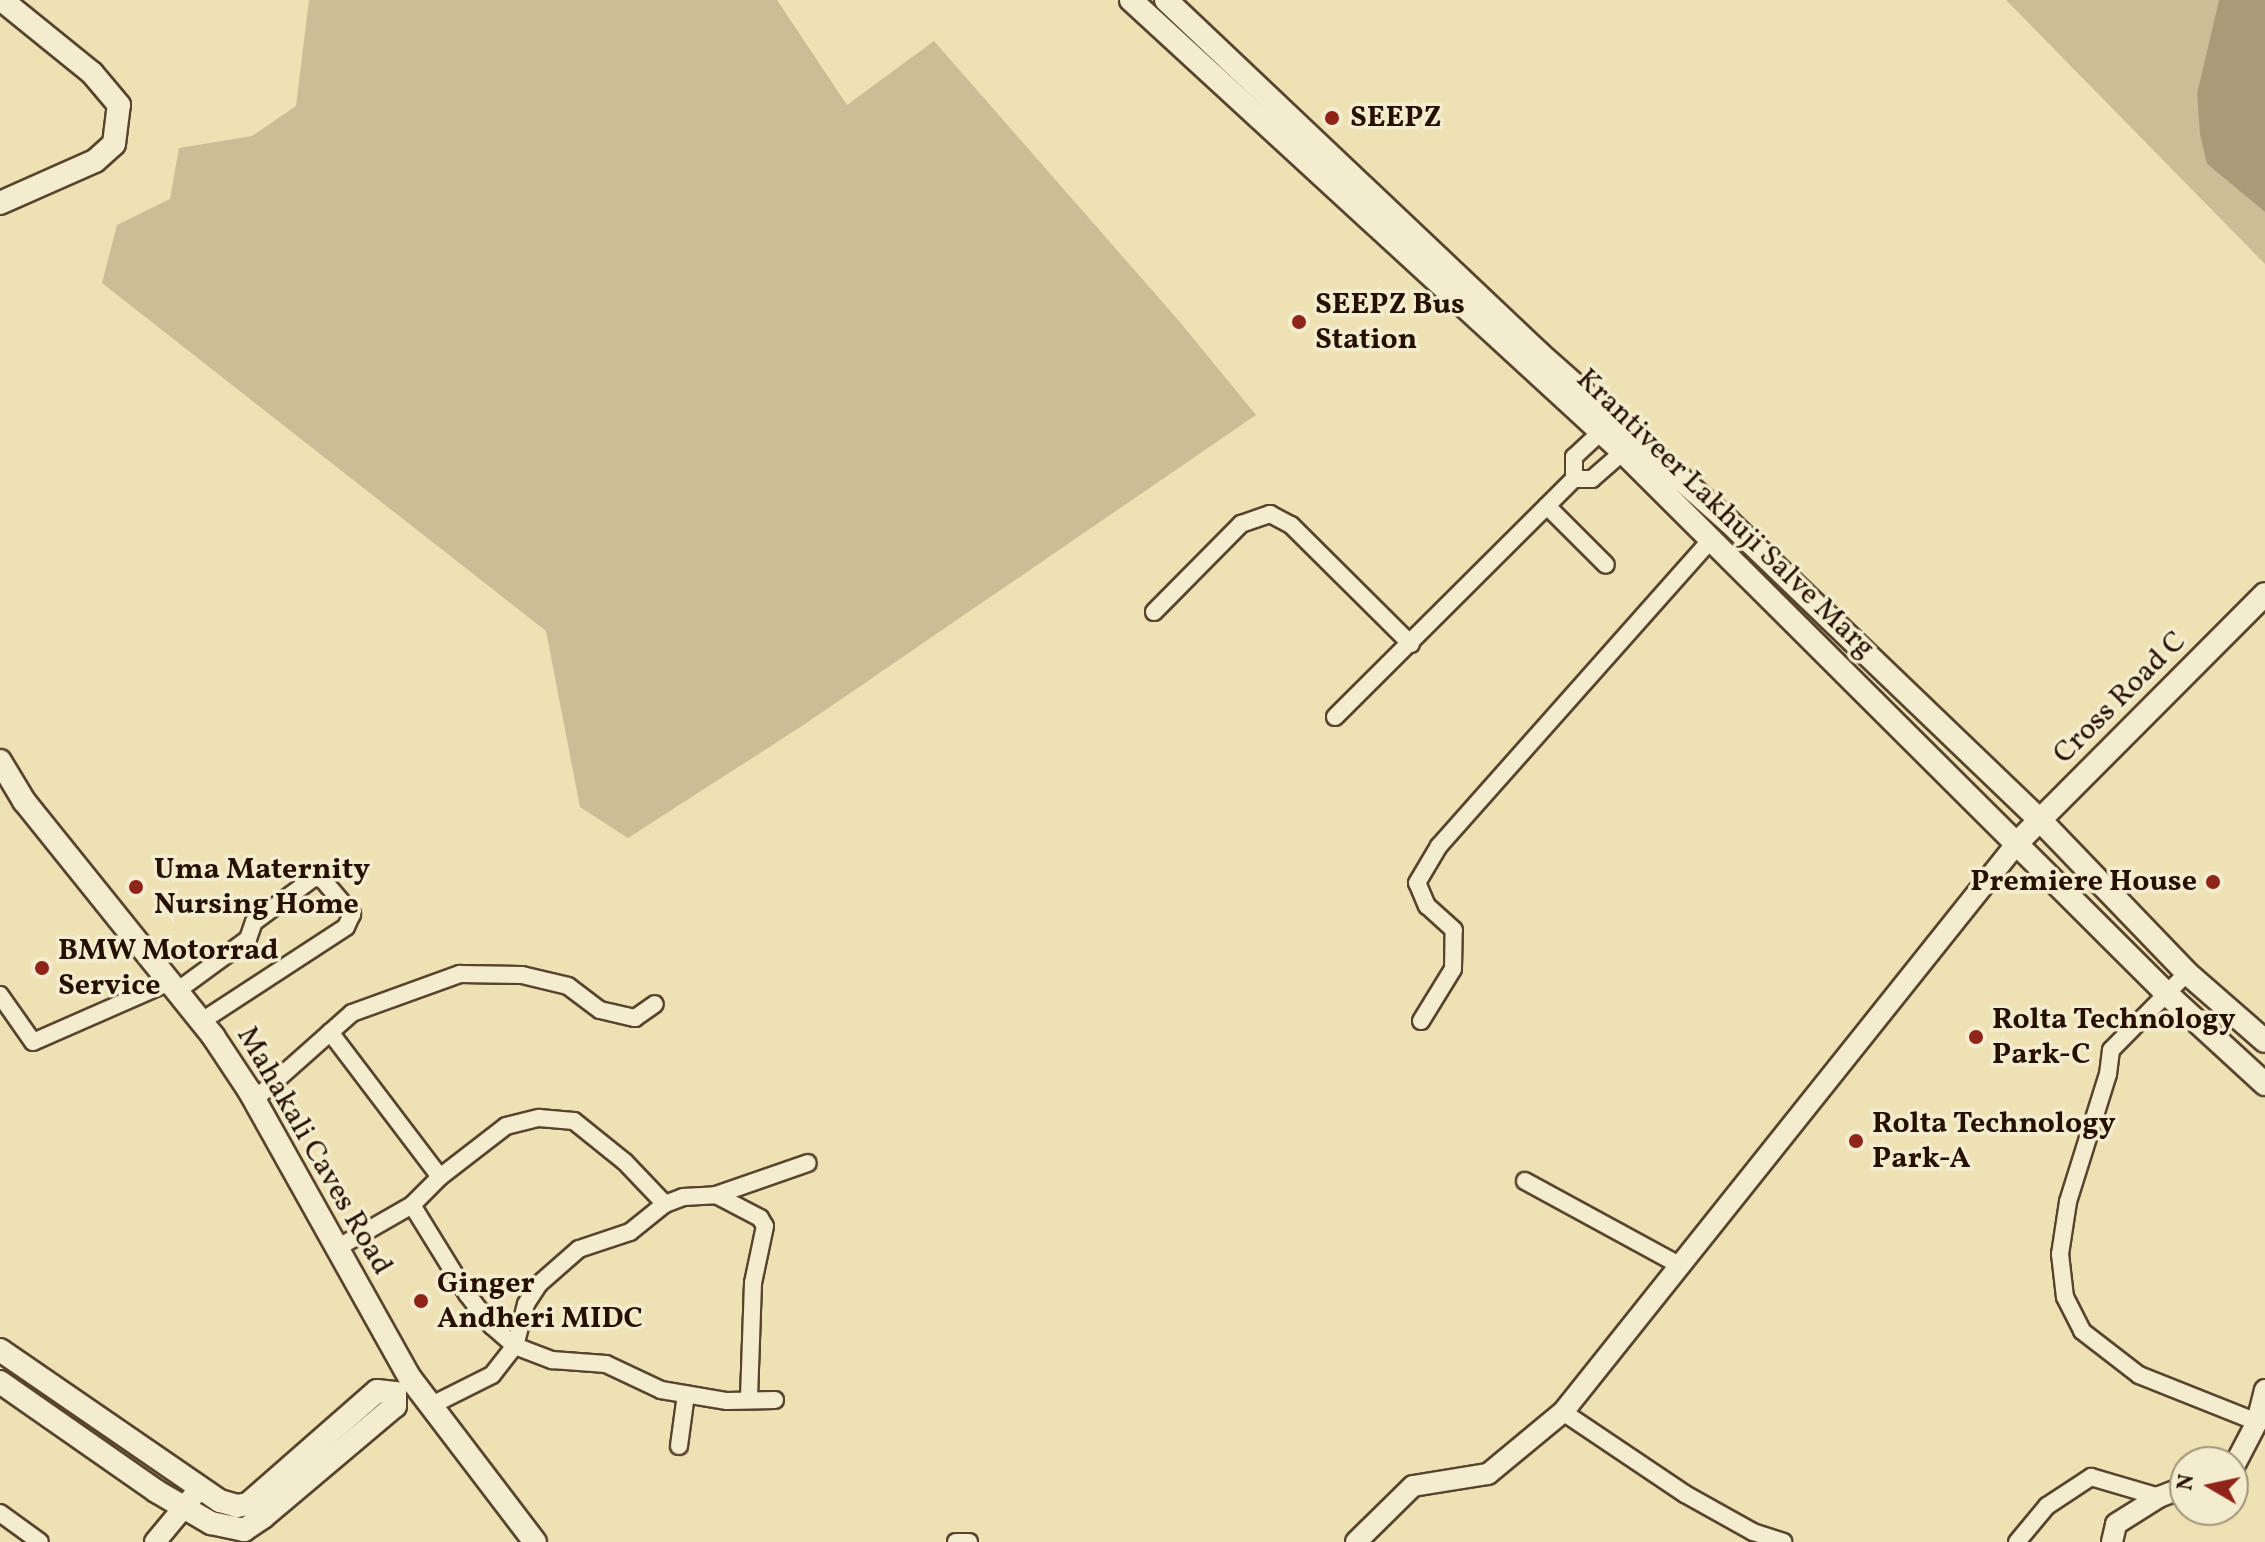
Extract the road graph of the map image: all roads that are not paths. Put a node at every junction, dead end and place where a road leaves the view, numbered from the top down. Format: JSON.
{"nodes":[{"id":1,"x":2,"y":0,"type":"edge"},
{"id":2,"x":1131,"y":0,"type":"edge"},
{"id":3,"x":1166,"y":0,"type":"edge"},
{"id":4,"x":0,"y":203,"type":"edge"},
{"id":5,"x":1601,"y":432,"type":"junction"},
{"id":6,"x":1623,"y":452,"type":"junction"},
{"id":7,"x":1574,"y":479,"type":"junction"},
{"id":8,"x":1547,"y":506,"type":"junction"},
{"id":9,"x":1712,"y":538,"type":"junction"},
{"id":10,"x":1606,"y":565,"type":"dead end"},
{"id":11,"x":2263,"y":600,"type":"edge"},
{"id":12,"x":1154,"y":612,"type":"dead end"},
{"id":13,"x":1411,"y":644,"type":"junction"},
{"id":14,"x":1335,"y":717,"type":"dead end"},
{"id":15,"x":0,"y":761,"type":"edge"},
{"id":16,"x":2040,"y":820,"type":"junction"},
{"id":17,"x":2017,"y":843,"type":"junction"},
{"id":18,"x":2187,"y":973,"type":"junction"},
{"id":19,"x":173,"y":986,"type":"junction"},
{"id":20,"x":2167,"y":994,"type":"junction"},
{"id":21,"x":0,"y":995,"type":"edge"},
{"id":22,"x":655,"y":1004,"type":"dead end"},
{"id":23,"x":202,"y":1021,"type":"junction"},
{"id":24,"x":1421,"y":1021,"type":"dead end"},
{"id":25,"x":330,"y":1032,"type":"junction"},
{"id":26,"x":2265,"y":1041,"type":"edge"},
{"id":27,"x":2265,"y":1084,"type":"edge"},
{"id":28,"x":254,"y":1100,"type":"junction"},
{"id":29,"x":808,"y":1163,"type":"dead end"},
{"id":30,"x":440,"y":1177,"type":"junction"},
{"id":31,"x":1525,"y":1181,"type":"dead end"},
{"id":32,"x":716,"y":1195,"type":"junction"},
{"id":33,"x":665,"y":1204,"type":"junction"},
{"id":34,"x":412,"y":1205,"type":"junction"},
{"id":35,"x":337,"y":1248,"type":"junction"},
{"id":36,"x":1681,"y":1266,"type":"junction"},
{"id":37,"x":515,"y":1346,"type":"junction"},
{"id":38,"x":0,"y":1350,"type":"edge"},
{"id":39,"x":0,"y":1382,"type":"edge"},
{"id":40,"x":403,"y":1385,"type":"junction"},
{"id":41,"x":2265,"y":1390,"type":"edge"},
{"id":42,"x":686,"y":1394,"type":"junction"},
{"id":43,"x":749,"y":1400,"type":"junction"},
{"id":44,"x":775,"y":1400,"type":"dead end"},
{"id":45,"x":432,"y":1405,"type":"junction"},
{"id":46,"x":1563,"y":1412,"type":"junction"},
{"id":47,"x":2257,"y":1422,"type":"junction"},
{"id":48,"x":679,"y":1446,"type":"dead end"},
{"id":49,"x":2244,"y":1446,"type":"edge"},
{"id":50,"x":200,"y":1488,"type":"junction"},
{"id":51,"x":2169,"y":1493,"type":"edge"},
{"id":52,"x":2159,"y":1497,"type":"junction"},
{"id":53,"x":184,"y":1507,"type":"junction"},
{"id":54,"x":0,"y":1513,"type":"edge"},
{"id":55,"x":40,"y":1542,"type":"edge"},
{"id":56,"x":155,"y":1542,"type":"edge"},
{"id":57,"x":535,"y":1542,"type":"edge"},
{"id":58,"x":956,"y":1542,"type":"edge"},
{"id":59,"x":969,"y":1542,"type":"edge"},
{"id":60,"x":1356,"y":1542,"type":"edge"},
{"id":61,"x":1783,"y":1542,"type":"edge"},
{"id":62,"x":2017,"y":1542,"type":"edge"},
{"id":63,"x":2112,"y":1542,"type":"edge"}],
"edges":[{"from":1,"to":4,"type":"main road"},
{"from":2,"to":5,"type":"main road","name":"Krantiveer Lakhuji Salve Marg"},
{"from":3,"to":16,"type":"main road","name":"Krantiveer Lakhuji Salve Marg"},
{"from":5,"to":6,"type":"main road","name":"Krantiveer Lakhuji Salve Marg"},
{"from":5,"to":7,"type":"street"},
{"from":6,"to":7,"type":"street"},
{"from":6,"to":9,"type":"main road","name":"Krantiveer Lakhuji Salve Marg"},
{"from":7,"to":8,"type":"street"},
{"from":8,"to":10,"type":"street"},
{"from":8,"to":13,"type":"street"},
{"from":9,"to":17,"type":"main road","name":"Krantiveer Lakhuji Salve Marg"},
{"from":9,"to":24,"type":"street"},
{"from":11,"to":16,"type":"main road","name":"Cross Road C"},
{"from":12,"to":13,"type":"street"},
{"from":13,"to":14,"type":"street"},
{"from":15,"to":19,"type":"main road","name":"Mahakali Caves Road"},
{"from":16,"to":17,"type":"main road","name":"Cross Road C"},
{"from":16,"to":18,"type":"main road","name":"Krantiveer Lakhuji Salve Marg"},
{"from":17,"to":20,"type":"main road","name":"Krantiveer Lakhuji Salve Marg"},
{"from":17,"to":36,"type":"street"},
{"from":18,"to":20,"type":"street"},
{"from":18,"to":26,"type":"main road","name":"Krantiveer Lakhuji Salve Marg"},
{"from":19,"to":21,"type":"street"},
{"from":19,"to":23,"type":"main road","name":"Mahakali Caves Road"},
{"from":19,"to":23,"type":"street"},
{"from":20,"to":27,"type":"main road","name":"Krantiveer Lakhuji Salve Marg"},
{"from":20,"to":47,"type":"street"},
{"from":22,"to":25,"type":"street"},
{"from":23,"to":28,"type":"main road","name":"Mahakali Caves Road"},
{"from":25,"to":28,"type":"street"},
{"from":25,"to":30,"type":"street"},
{"from":28,"to":35,"type":"main road","name":"Mahakali Caves Road"},
{"from":29,"to":32,"type":"street"},
{"from":30,"to":33,"type":"street"},
{"from":30,"to":34,"type":"street"},
{"from":31,"to":36,"type":"street"},
{"from":32,"to":33,"type":"street"},
{"from":32,"to":43,"type":"street"},
{"from":33,"to":37,"type":"street"},
{"from":34,"to":35,"type":"street"},
{"from":34,"to":37,"type":"street"},
{"from":35,"to":40,"type":"main road","name":"Mahakali Caves Road"},
{"from":36,"to":46,"type":"street"},
{"from":37,"to":42,"type":"street"},
{"from":37,"to":45,"type":"street"},
{"from":38,"to":50,"type":"main road"},
{"from":39,"to":53,"type":"main road"},
{"from":40,"to":45,"type":"main road","name":"Mahakali Caves Road"},
{"from":40,"to":50,"type":"main road"},
{"from":40,"to":53,"type":"main road"},
{"from":41,"to":47,"type":"street"},
{"from":42,"to":43,"type":"street"},
{"from":42,"to":48,"type":"street"},
{"from":43,"to":44,"type":"street"},
{"from":45,"to":57,"type":"main road","name":"Mahakali Caves Road"},
{"from":46,"to":60,"type":"street"},
{"from":46,"to":61,"type":"street"},
{"from":47,"to":49,"type":"street"},
{"from":50,"to":53,"type":"street"},
{"from":51,"to":52,"type":"street"},
{"from":52,"to":62,"type":"street"},
{"from":52,"to":63,"type":"street"},
{"from":53,"to":56,"type":"street"},
{"from":54,"to":55,"type":"street"},
{"from":58,"to":59,"type":"street"}]}
